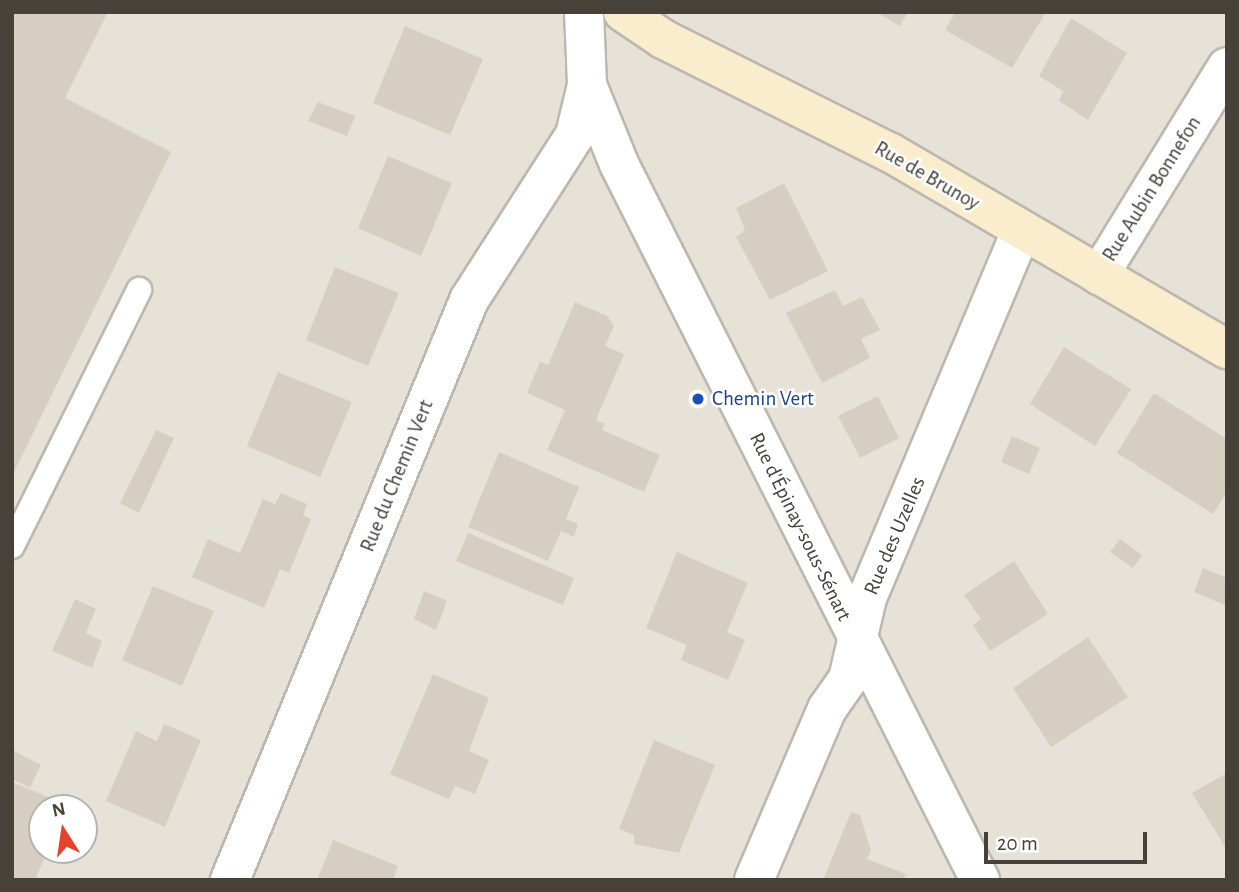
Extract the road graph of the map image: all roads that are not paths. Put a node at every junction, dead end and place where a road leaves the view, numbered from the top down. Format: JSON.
{"nodes":[{"id":1,"x":584,"y":12,"type":"edge"},
{"id":2,"x":623,"y":12,"type":"edge"},
{"id":3,"x":1227,"y":67,"type":"edge"},
{"id":4,"x":587,"y":85,"type":"junction"},
{"id":5,"x":1022,"y":230,"type":"junction"},
{"id":6,"x":1099,"y":275,"type":"junction"},
{"id":7,"x":139,"y":290,"type":"dead end"},
{"id":8,"x":1227,"y":349,"type":"edge"},
{"id":9,"x":12,"y":546,"type":"edge"},
{"id":10,"x":858,"y":645,"type":"junction"},
{"id":11,"x":230,"y":880,"type":"edge"},
{"id":12,"x":754,"y":880,"type":"edge"},
{"id":13,"x":980,"y":880,"type":"edge"}],
"edges":[{"from":1,"to":4,"type":"street","name":"Rue d'Épinay-sous-Sénart"},
{"from":2,"to":5,"type":"street","name":"Rue de Brunoy"},
{"from":3,"to":6,"type":"street","name":"Rue Aubin Bonnefon"},
{"from":4,"to":10,"type":"street","name":"Rue d'Épinay-sous-Sénart"},
{"from":4,"to":11,"type":"street","name":"Rue du Chemin Vert"},
{"from":5,"to":6,"type":"street","name":"Rue de Brunoy"},
{"from":5,"to":10,"type":"street","name":"Rue des Uzelles"},
{"from":6,"to":8,"type":"street","name":"Rue de Brunoy"},
{"from":7,"to":9,"type":"lane"},
{"from":10,"to":12,"type":"street","name":"Rue des Uzelles"},
{"from":10,"to":13,"type":"street","name":"Rue d'Épinay-sous-Sénart"}]}
